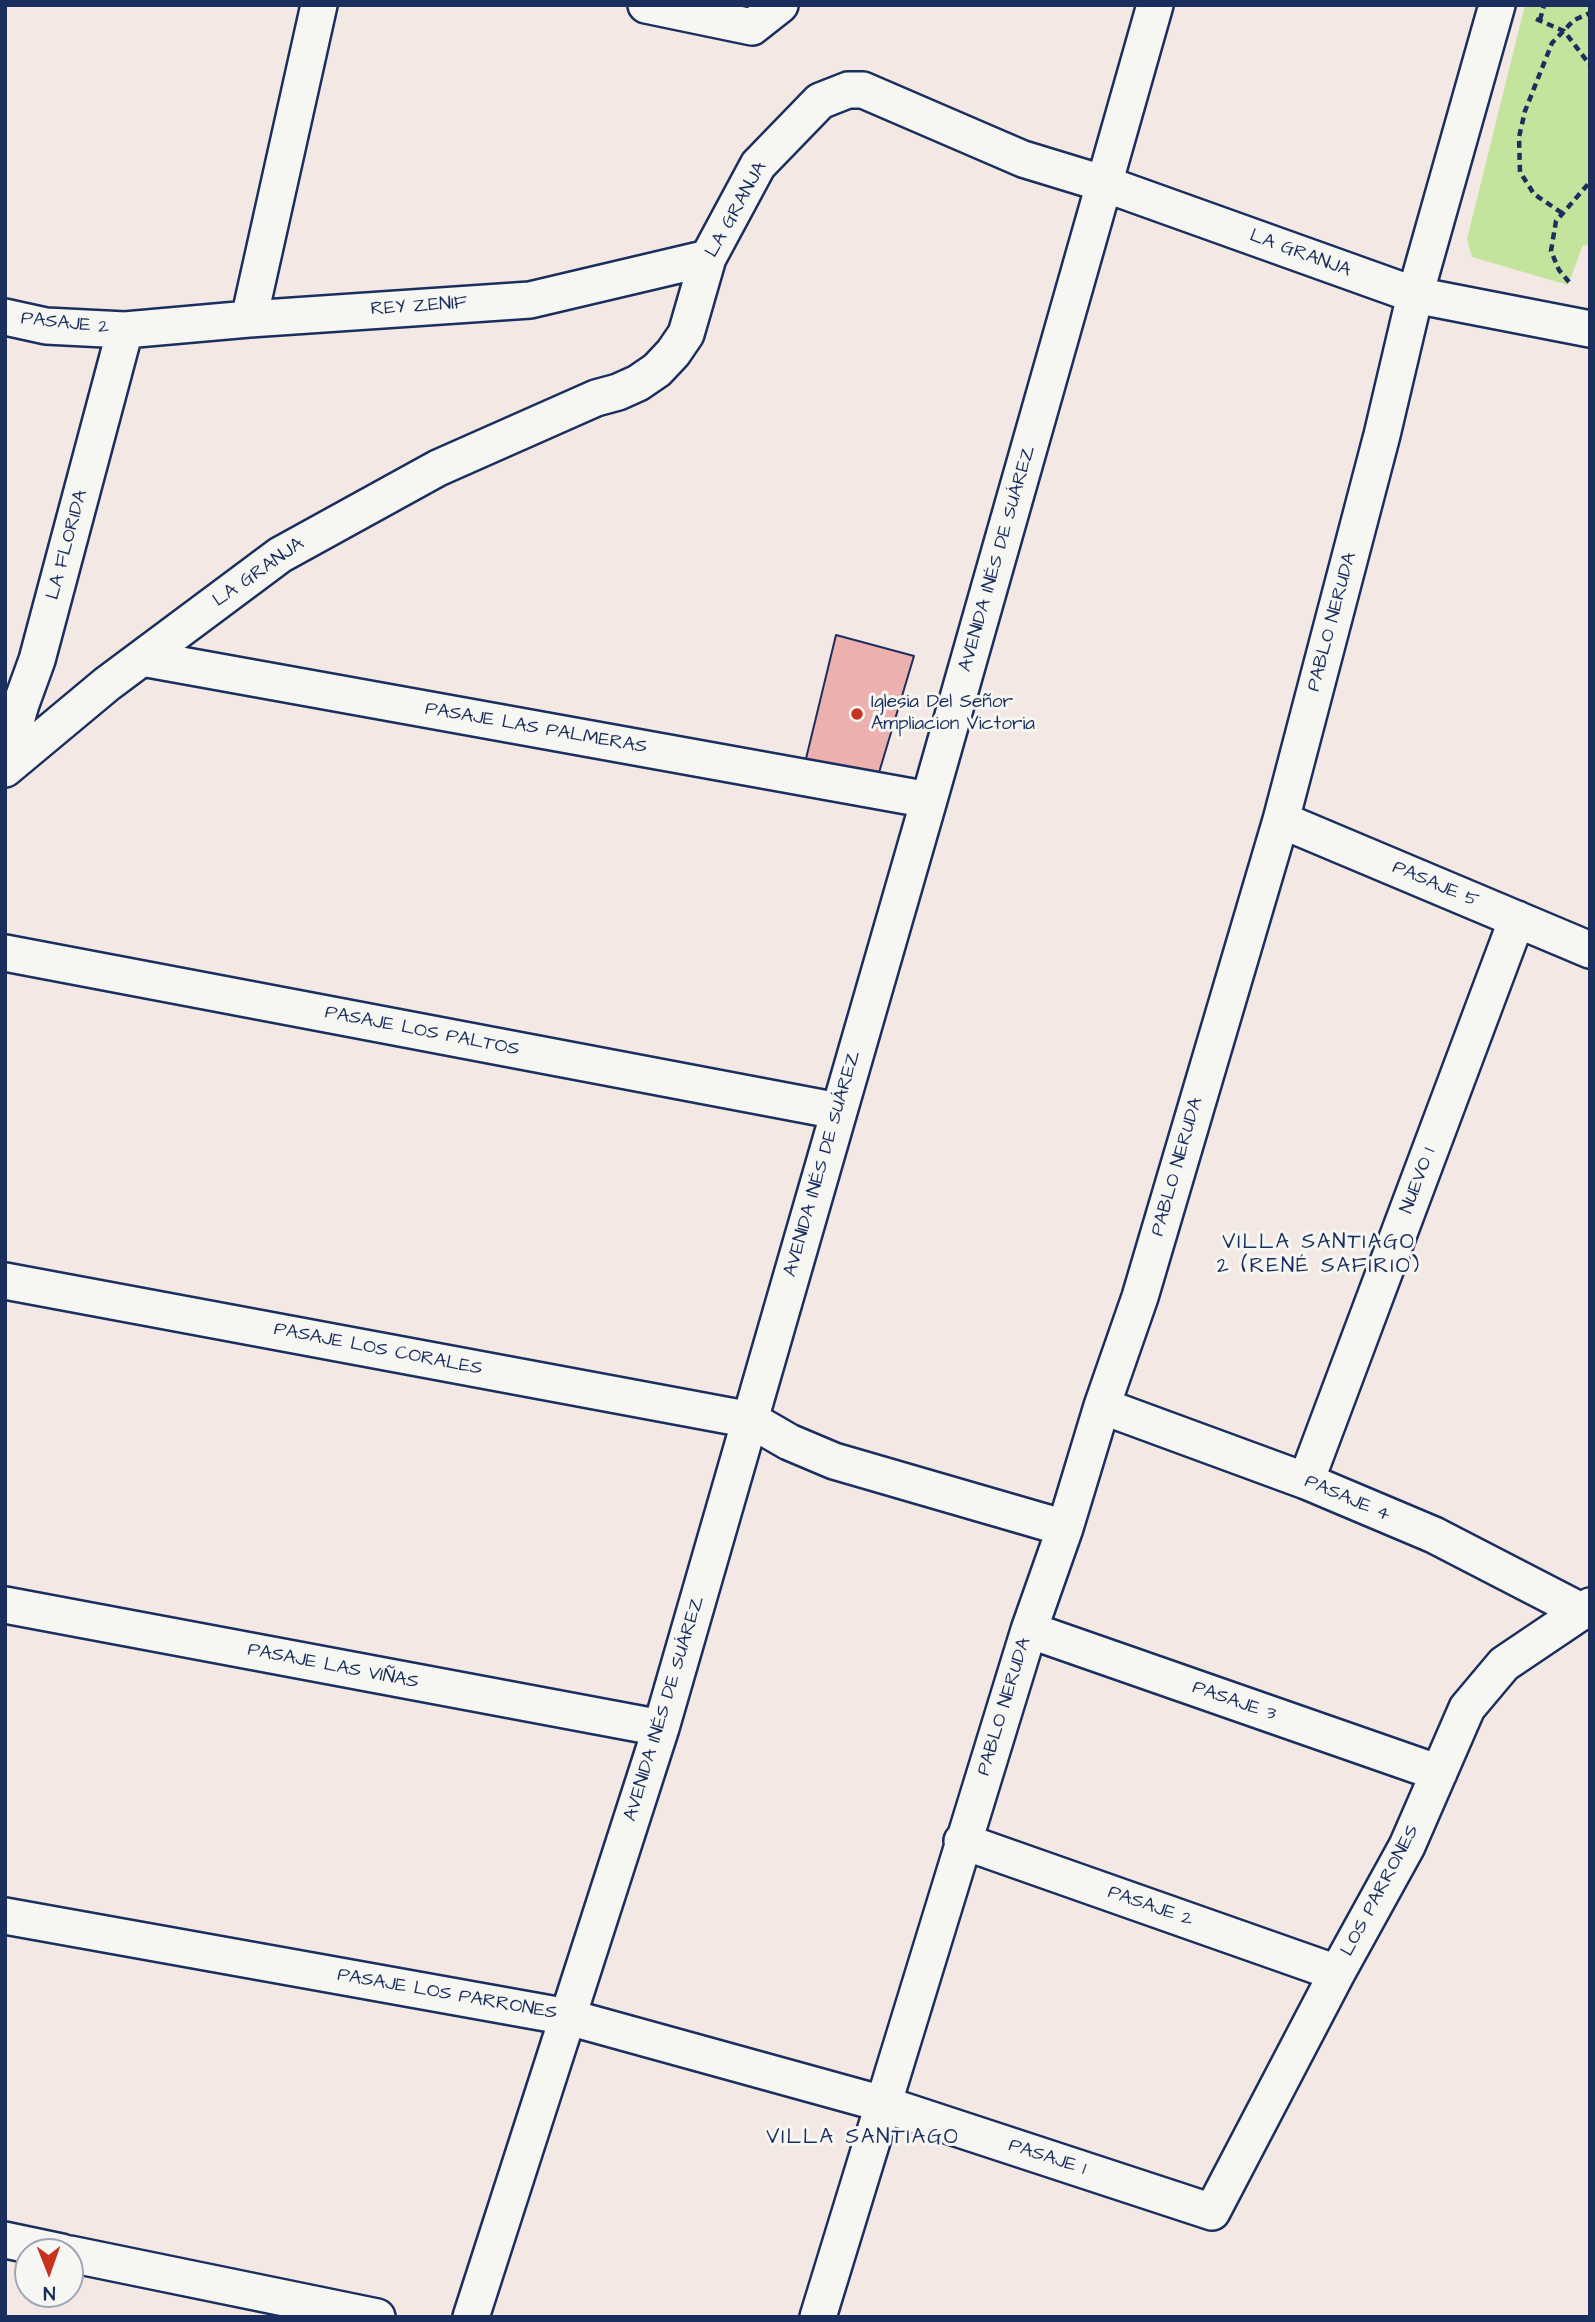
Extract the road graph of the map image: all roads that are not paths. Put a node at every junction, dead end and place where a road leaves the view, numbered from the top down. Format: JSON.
{"nodes":[{"id":1,"x":318,"y":5,"type":"edge"},
{"id":2,"x":646,"y":5,"type":"edge"},
{"id":3,"x":779,"y":5,"type":"edge"},
{"id":4,"x":1155,"y":5,"type":"edge"},
{"id":5,"x":1513,"y":11,"type":"edge"},
{"id":6,"x":1105,"y":184,"type":"junction"},
{"id":7,"x":708,"y":258,"type":"junction"},
{"id":8,"x":1415,"y":295,"type":"junction"},
{"id":9,"x":5,"y":317,"type":"edge"},
{"id":10,"x":249,"y":318,"type":"junction"},
{"id":11,"x":1590,"y":329,"type":"edge"},
{"id":12,"x":125,"y":330,"type":"junction"},
{"id":13,"x":142,"y":658,"type":"junction"},
{"id":14,"x":5,"y":759,"type":"edge"},
{"id":15,"x":5,"y":769,"type":"edge"},
{"id":16,"x":929,"y":800,"type":"junction"},
{"id":17,"x":1281,"y":820,"type":"junction"},
{"id":18,"x":1517,"y":919,"type":"junction"},
{"id":19,"x":1590,"y":950,"type":"edge"},
{"id":20,"x":5,"y":953,"type":"edge"},
{"id":21,"x":838,"y":1111,"type":"junction"},
{"id":22,"x":5,"y":1281,"type":"edge"},
{"id":23,"x":1102,"y":1406,"type":"junction"},
{"id":24,"x":751,"y":1420,"type":"junction"},
{"id":25,"x":1306,"y":1481,"type":"junction"},
{"id":26,"x":1065,"y":1528,"type":"junction"},
{"id":27,"x":5,"y":1605,"type":"edge"},
{"id":28,"x":1586,"y":1609,"type":"edge"},
{"id":29,"x":1029,"y":1630,"type":"junction"},
{"id":30,"x":661,"y":1728,"type":"junction"},
{"id":31,"x":1440,"y":1773,"type":"junction"},
{"id":32,"x":962,"y":1842,"type":"junction"},
{"id":33,"x":5,"y":1916,"type":"edge"},
{"id":34,"x":1337,"y":1973,"type":"junction"},
{"id":35,"x":568,"y":2017,"type":"junction"},
{"id":36,"x":883,"y":2104,"type":"junction"},
{"id":37,"x":1212,"y":2212,"type":"joint"},
{"id":38,"x":84,"y":2257,"type":"edge"},
{"id":39,"x":377,"y":2317,"type":"edge"},
{"id":40,"x":471,"y":2317,"type":"edge"},
{"id":41,"x":818,"y":2317,"type":"edge"}],
"edges":[{"from":1,"to":10,"type":"street"},
{"from":2,"to":3,"type":"street"},
{"from":4,"to":6,"type":"street","name":"AVENIDA INÉS DE SUÁREZ"},
{"from":5,"to":8,"type":"street","name":"PABLO NERUDA"},
{"from":6,"to":7,"type":"street","name":"LA GRANJA"},
{"from":6,"to":8,"type":"street","name":"LA GRANJA"},
{"from":6,"to":16,"type":"street","name":"AVENIDA INÉS DE SUÁREZ"},
{"from":7,"to":10,"type":"street","name":"REY ZENIF"},
{"from":7,"to":13,"type":"street","name":"LA GRANJA"},
{"from":8,"to":11,"type":"street","name":"LA GRANJA"},
{"from":8,"to":17,"type":"street","name":"PABLO NERUDA"},
{"from":9,"to":12,"type":"street","name":"PASAJE 2"},
{"from":10,"to":12,"type":"street","name":"REY ZENIF"},
{"from":12,"to":14,"type":"street","name":"LA FLORIDA"},
{"from":13,"to":15,"type":"street","name":"LA GRANJA"},
{"from":13,"to":16,"type":"street","name":"PASAJE LAS PALMERAS"},
{"from":16,"to":21,"type":"street","name":"AVENIDA INÉS DE SUÁREZ"},
{"from":17,"to":18,"type":"street","name":"PASAJE 5"},
{"from":17,"to":23,"type":"street","name":"PABLO NERUDA"},
{"from":18,"to":19,"type":"street","name":"PASAJE 5"},
{"from":18,"to":25,"type":"street","name":"NUEVO 1"},
{"from":20,"to":21,"type":"street","name":"PASAJE LOS PALTOS"},
{"from":21,"to":24,"type":"street","name":"AVENIDA INÉS DE SUÁREZ"},
{"from":22,"to":24,"type":"street","name":"PASAJE LOS CORALES"},
{"from":23,"to":25,"type":"street","name":"PASAJE 4"},
{"from":23,"to":26,"type":"street","name":"PABLO NERUDA"},
{"from":24,"to":26,"type":"street","name":"PASAJE LOS CORALES"},
{"from":24,"to":30,"type":"street","name":"AVENIDA INÉS DE SUÁREZ"},
{"from":25,"to":28,"type":"street","name":"PASAJE 4"},
{"from":26,"to":29,"type":"street","name":"PABLO NERUDA"},
{"from":27,"to":30,"type":"street","name":"PASAJE LAS VIÑAS"},
{"from":28,"to":31,"type":"street","name":"LOS PARRONES"},
{"from":29,"to":31,"type":"street","name":"PASAJE 3"},
{"from":29,"to":32,"type":"street","name":"PABLO NERUDA"},
{"from":30,"to":35,"type":"street","name":"AVENIDA INÉS DE SUÁREZ"},
{"from":31,"to":34,"type":"street","name":"LOS PARRONES"},
{"from":32,"to":34,"type":"street","name":"PASAJE 2"},
{"from":32,"to":36,"type":"street","name":"PABLO NERUDA"},
{"from":33,"to":35,"type":"street","name":"PASAJE LOS PARRONES"},
{"from":34,"to":37,"type":"street","name":"LOS PARRONES"},
{"from":35,"to":36,"type":"street","name":"PASAJE LOS PARRONES"},
{"from":35,"to":40,"type":"street","name":"AVENIDA INÉS DE SUÁREZ"},
{"from":36,"to":37,"type":"street","name":"PASAJE 1"},
{"from":36,"to":41,"type":"street","name":"PABLO NERUDA"},
{"from":38,"to":39,"type":"street"}]}
